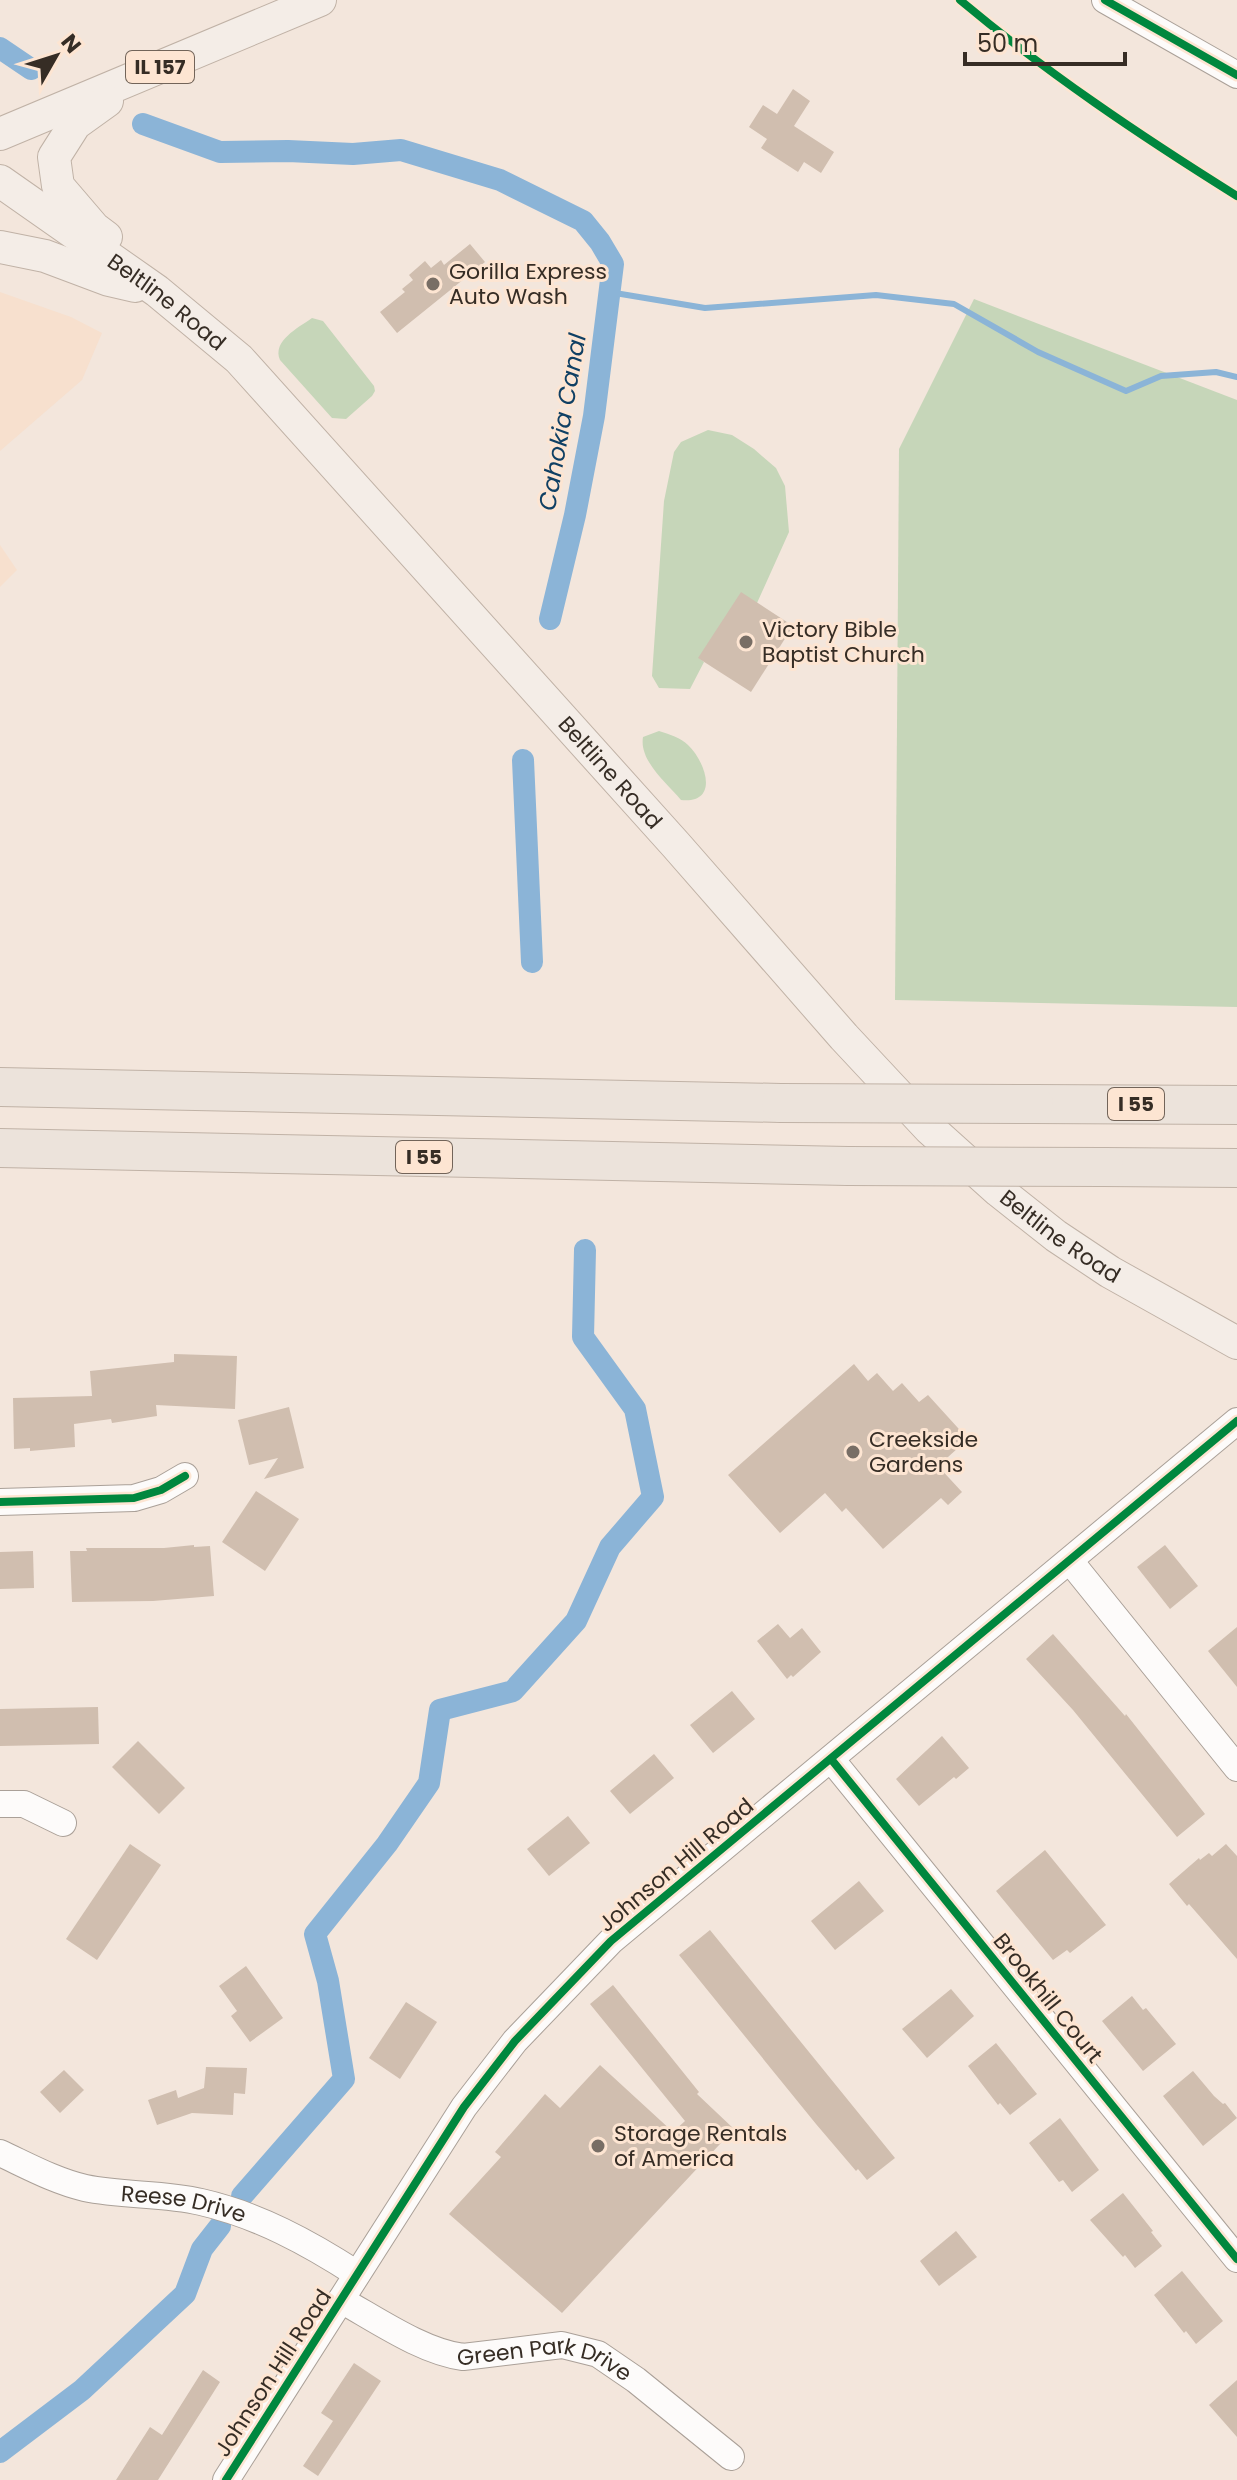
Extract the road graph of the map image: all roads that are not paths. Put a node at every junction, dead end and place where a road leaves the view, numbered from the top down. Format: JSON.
{"nodes":[{"id":1,"x":320,"y":0,"type":"edge"},
{"id":2,"x":1105,"y":0,"type":"edge"},
{"id":3,"x":154,"y":69,"type":"junction"},
{"id":4,"x":1237,"y":75,"type":"edge"},
{"id":5,"x":0,"y":134,"type":"edge"},
{"id":6,"x":0,"y":181,"type":"edge"},
{"id":7,"x":0,"y":247,"type":"edge"},
{"id":8,"x":160,"y":294,"type":"junction"},
{"id":9,"x":0,"y":1087,"type":"edge"},
{"id":10,"x":1237,"y":1105,"type":"edge"},
{"id":11,"x":0,"y":1148,"type":"edge"},
{"id":12,"x":1237,"y":1168,"type":"edge"},
{"id":13,"x":1237,"y":1343,"type":"edge"},
{"id":14,"x":1237,"y":1421,"type":"edge"},
{"id":15,"x":185,"y":1476,"type":"dead end"},
{"id":16,"x":0,"y":1502,"type":"edge"},
{"id":17,"x":1070,"y":1561,"type":"junction"},
{"id":18,"x":831,"y":1759,"type":"junction"},
{"id":19,"x":1237,"y":1768,"type":"edge"},
{"id":20,"x":0,"y":1804,"type":"edge"},
{"id":21,"x":63,"y":1823,"type":"dead end"},
{"id":22,"x":0,"y":2153,"type":"edge"},
{"id":23,"x":1237,"y":2259,"type":"edge"},
{"id":24,"x":357,"y":2274,"type":"junction"},
{"id":25,"x":341,"y":2300,"type":"junction"},
{"id":26,"x":731,"y":2457,"type":"dead end"},
{"id":27,"x":226,"y":2480,"type":"edge"}],
"edges":[{"from":1,"to":3,"type":"main road","number":"IL 157"},
{"from":2,"to":4,"type":"street"},
{"from":3,"to":5,"type":"main road","number":"IL 157"},
{"from":3,"to":8,"type":"main road"},
{"from":6,"to":8,"type":"main road","name":"Beltline Road"},
{"from":7,"to":8,"type":"main road"},
{"from":8,"to":13,"type":"main road","name":"Beltline Road"},
{"from":9,"to":10,"type":"highway","number":"I 55","bridge":true},
{"from":11,"to":12,"type":"highway","number":"I 55","bridge":true},
{"from":14,"to":17,"type":"street","name":"Johnson Hill Road"},
{"from":15,"to":16,"type":"street"},
{"from":17,"to":18,"type":"street","name":"Johnson Hill Road"},
{"from":17,"to":19,"type":"street"},
{"from":18,"to":23,"type":"street","name":"Brookhill Court"},
{"from":18,"to":24,"type":"street","name":"Johnson Hill Road"},
{"from":20,"to":21,"type":"street"},
{"from":22,"to":24,"type":"street","name":"Reese Drive"},
{"from":24,"to":25,"type":"street","name":"Johnson Hill Road"},
{"from":25,"to":26,"type":"street","name":"Green Park Drive"},
{"from":25,"to":27,"type":"street","name":"Johnson Hill Road"}]}
